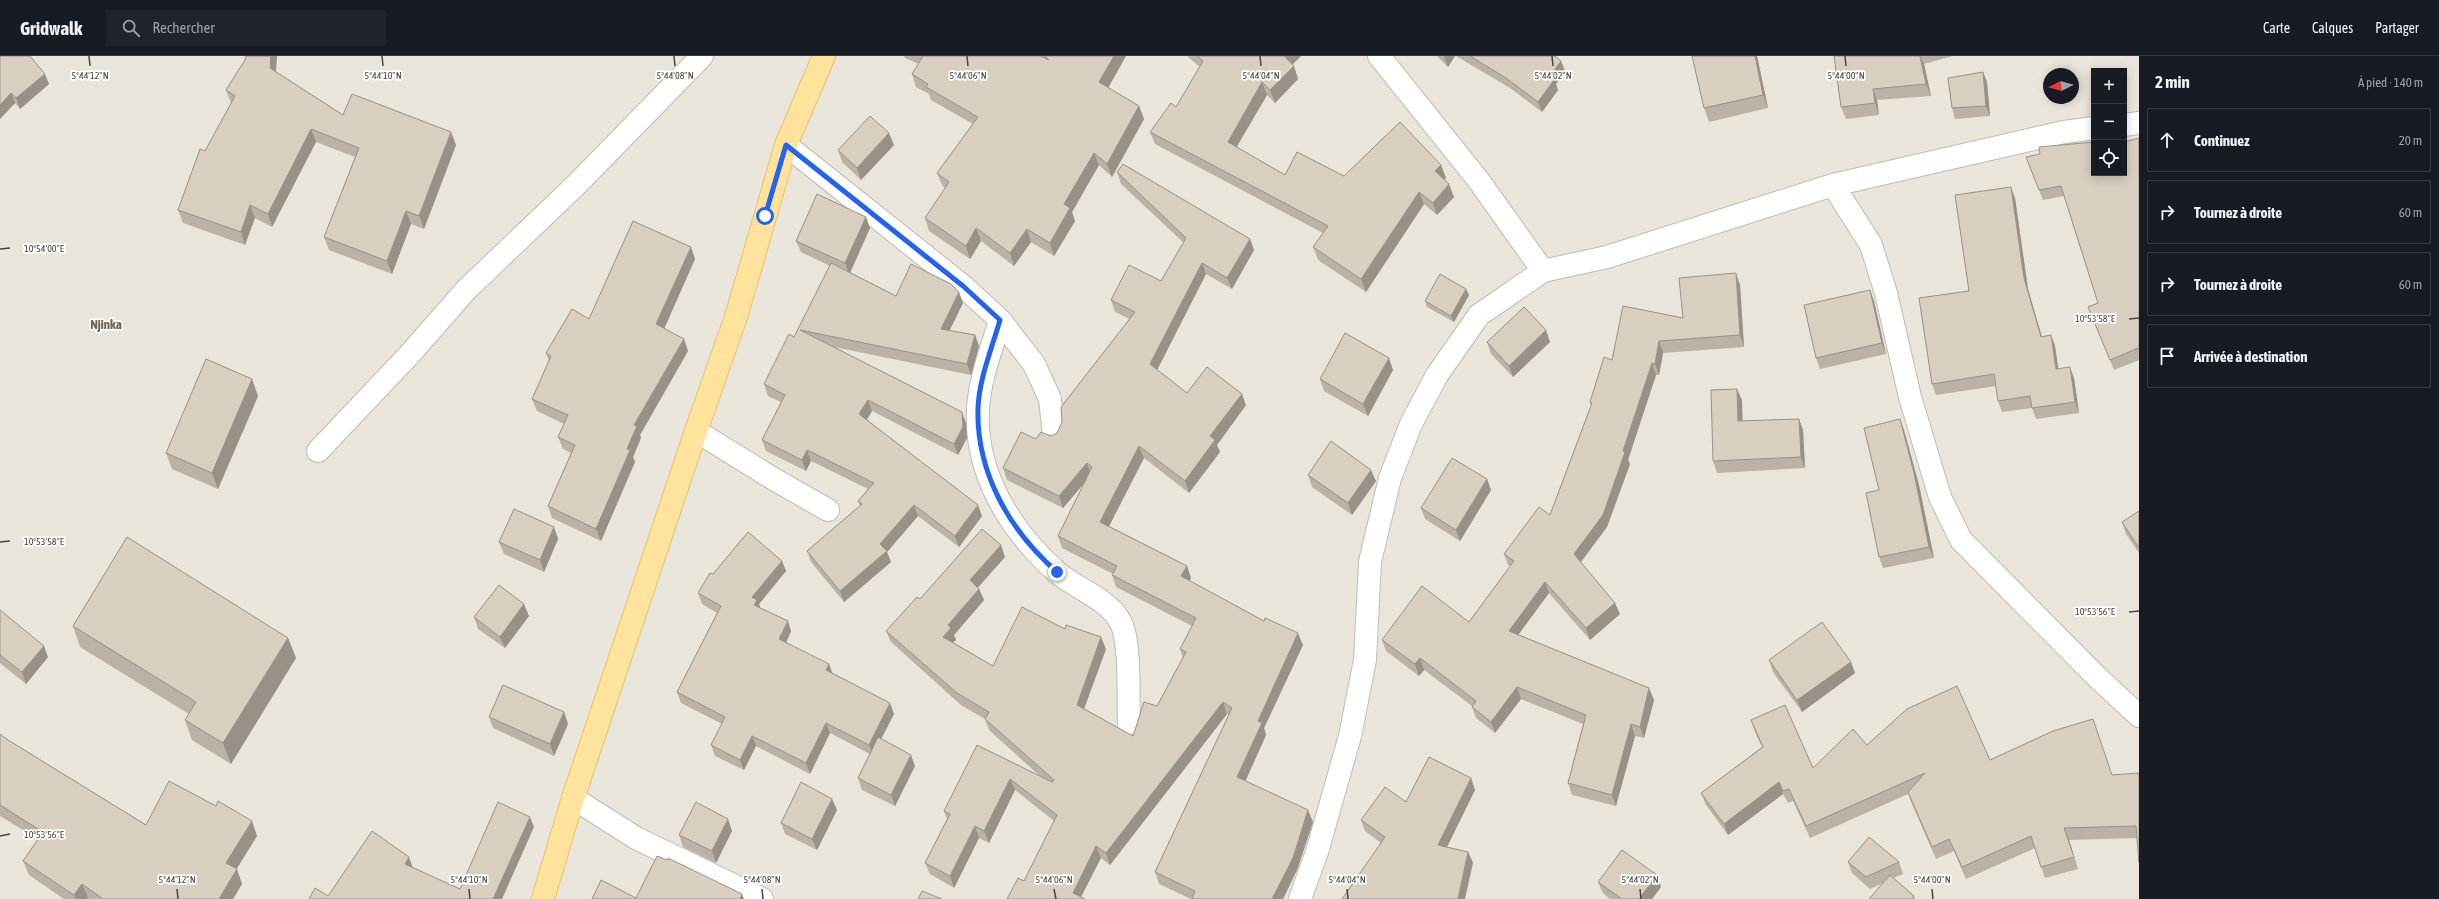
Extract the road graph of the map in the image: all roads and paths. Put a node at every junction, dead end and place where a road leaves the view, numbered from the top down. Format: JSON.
{"nodes":[{"id":1,"x":702,"y":56,"type":"edge"},
{"id":2,"x":824,"y":56,"type":"edge"},
{"id":3,"x":1379,"y":56,"type":"edge"},
{"id":4,"x":2139,"y":123,"type":"edge"},
{"id":5,"x":2127,"y":125,"type":"edge"},
{"id":6,"x":2091,"y":128,"type":"edge"},
{"id":7,"x":786,"y":145,"type":"junction"},
{"id":8,"x":1833,"y":185,"type":"junction"},
{"id":9,"x":1543,"y":271,"type":"junction"},
{"id":10,"x":1000,"y":320,"type":"junction"},
{"id":11,"x":696,"y":430,"type":"junction"},
{"id":12,"x":1054,"y":434,"type":"edge"},
{"id":13,"x":318,"y":451,"type":"dead end"},
{"id":14,"x":828,"y":510,"type":"dead end"},
{"id":15,"x":2139,"y":716,"type":"edge"},
{"id":16,"x":1129,"y":723,"type":"dead end"},
{"id":17,"x":573,"y":798,"type":"junction"},
{"id":18,"x":543,"y":899,"type":"edge"},
{"id":19,"x":762,"y":899,"type":"edge"},
{"id":20,"x":1300,"y":899,"type":"edge"}],
"edges":[{"from":1,"to":13,"type":"street"},
{"from":2,"to":7,"type":"main road"},
{"from":3,"to":9,"type":"street"},
{"from":4,"to":5,"type":"street"},
{"from":6,"to":8,"type":"street"},
{"from":7,"to":10,"type":"street"},
{"from":7,"to":11,"type":"main road"},
{"from":8,"to":9,"type":"street"},
{"from":8,"to":15,"type":"street"},
{"from":9,"to":20,"type":"street"},
{"from":10,"to":12,"type":"street"},
{"from":10,"to":16,"type":"street"},
{"from":11,"to":14,"type":"street"},
{"from":11,"to":17,"type":"main road"},
{"from":17,"to":18,"type":"main road"},
{"from":17,"to":19,"type":"street"}]}
